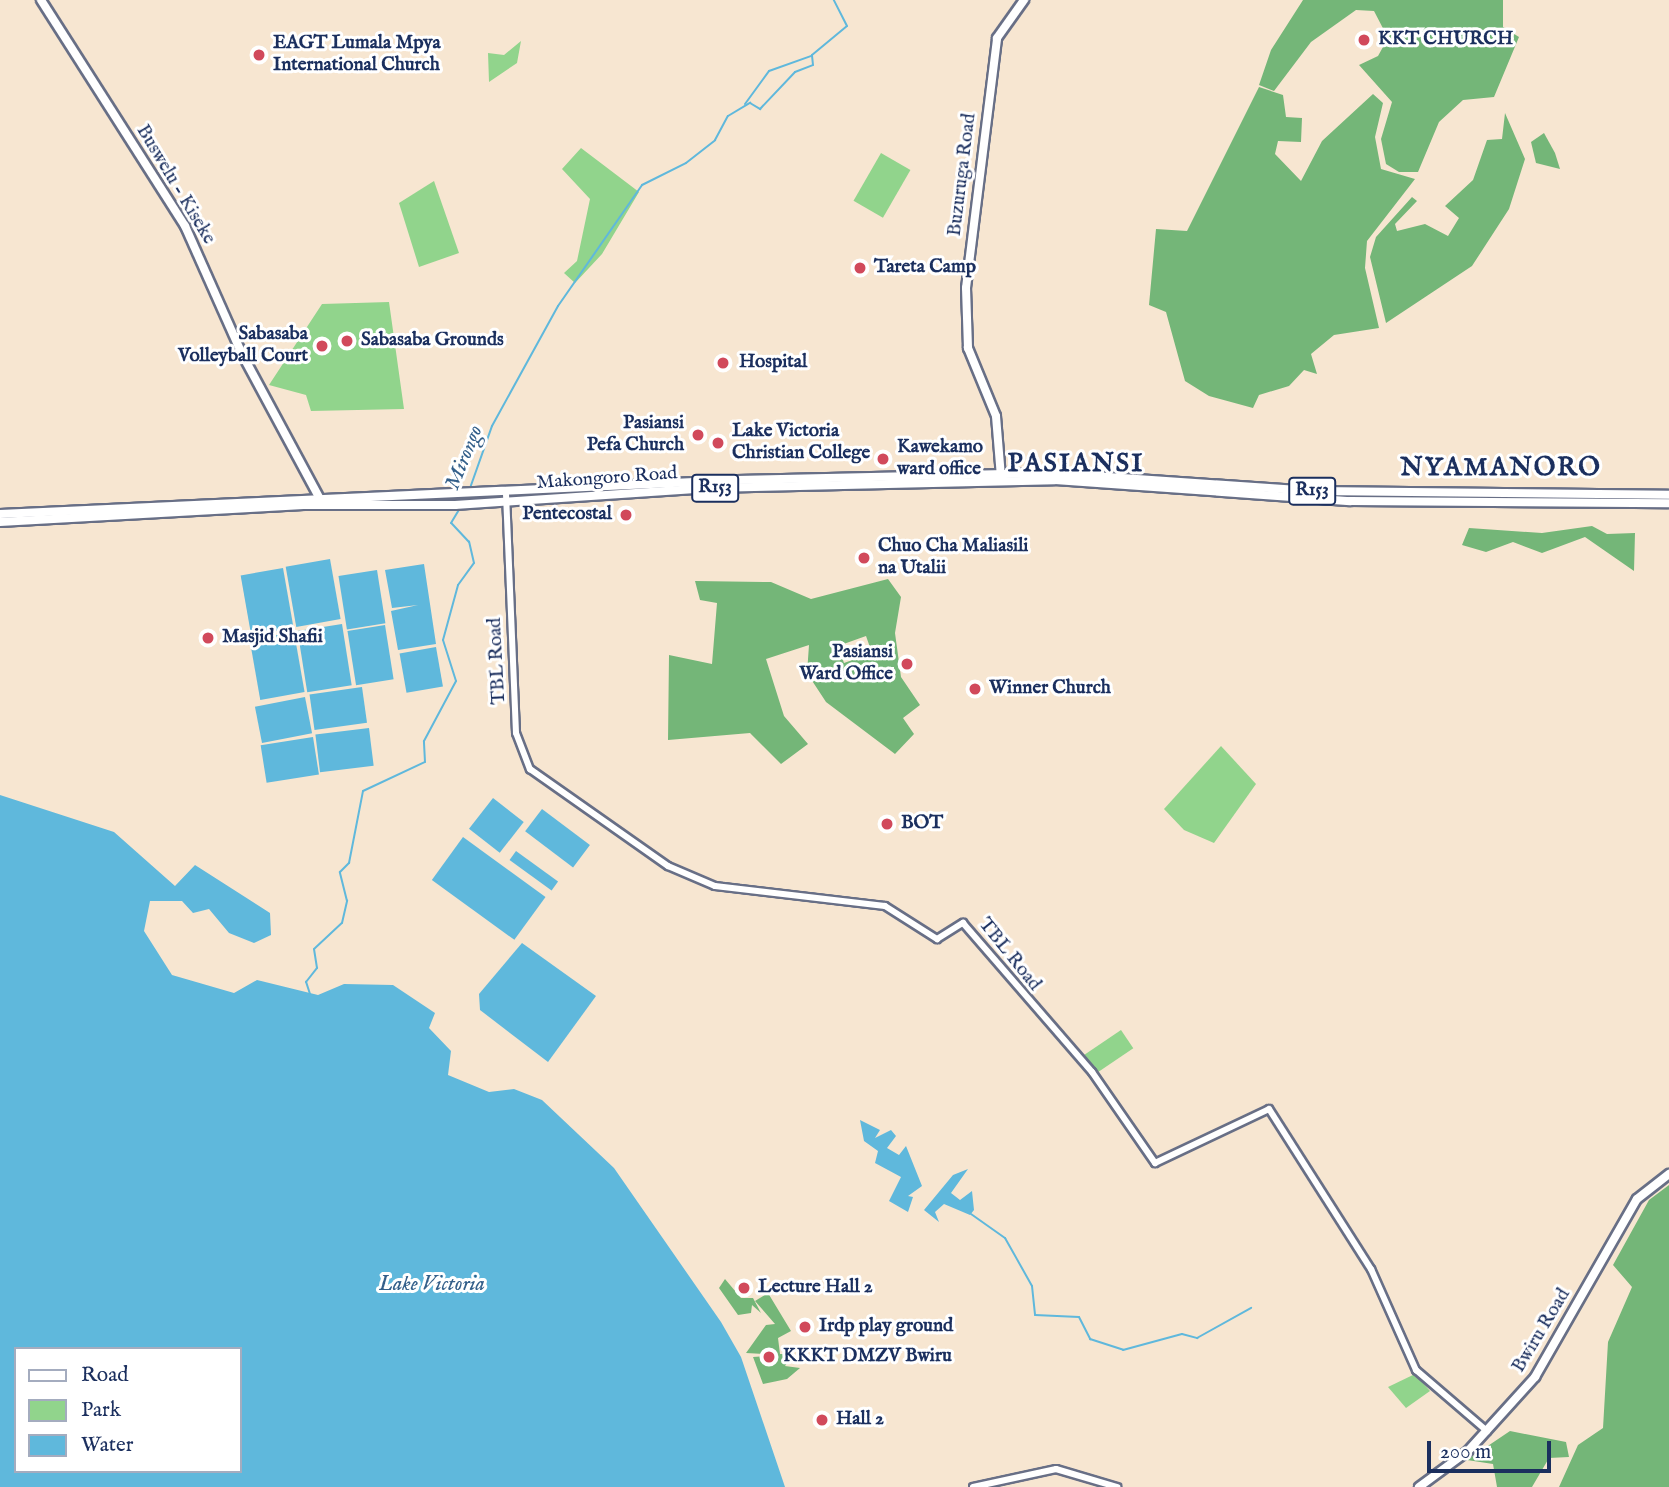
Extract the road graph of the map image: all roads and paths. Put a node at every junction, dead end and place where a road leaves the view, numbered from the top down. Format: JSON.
{"nodes":[{"id":1,"x":41,"y":0,"type":"edge"},
{"id":2,"x":1024,"y":0,"type":"edge"},
{"id":3,"x":1002,"y":479,"type":"junction"},
{"id":4,"x":1138,"y":482,"type":"junction"},
{"id":5,"x":1669,"y":495,"type":"edge"},
{"id":6,"x":319,"y":497,"type":"junction"},
{"id":7,"x":506,"y":498,"type":"junction"},
{"id":8,"x":455,"y":501,"type":"junction"},
{"id":9,"x":1669,"y":503,"type":"edge"},
{"id":10,"x":326,"y":505,"type":"junction"},
{"id":11,"x":0,"y":514,"type":"edge"},
{"id":12,"x":0,"y":522,"type":"edge"},
{"id":13,"x":1669,"y":1174,"type":"edge"},
{"id":14,"x":1487,"y":1430,"type":"junction"},
{"id":15,"x":973,"y":1487,"type":"edge"},
{"id":16,"x":1117,"y":1487,"type":"edge"},
{"id":17,"x":1419,"y":1487,"type":"edge"}],
"edges":[{"from":1,"to":6,"type":"main road","name":"Buswelu - Kiseke"},
{"from":2,"to":3,"type":"main road","name":"Buzuruga Road"},
{"from":3,"to":4,"type":"main road","name":"Makongoro Road","number":"R153"},
{"from":3,"to":7,"type":"main road","name":"Makongoro Road","number":"R153"},
{"from":4,"to":5,"type":"main road","name":"Makongoro Road","number":"R153"},
{"from":4,"to":9,"type":"main road","name":"Makongoro Road","number":"R153"},
{"from":6,"to":8,"type":"main road","number":"R153"},
{"from":6,"to":10,"type":"street","name":"Buswelu - Kiseke"},
{"from":6,"to":11,"type":"main road","number":"R153"},
{"from":7,"to":8,"type":"main road","name":"Makongoro Road","number":"R153"},
{"from":7,"to":14,"type":"street","name":"TBL Road"},
{"from":8,"to":10,"type":"main road","number":"R153"},
{"from":10,"to":12,"type":"main road","number":"R153"},
{"from":13,"to":14,"type":"main road","name":"Bwiru Road"},
{"from":14,"to":17,"type":"main road","name":"Bwiru Road"},
{"from":15,"to":16,"type":"street"}]}
